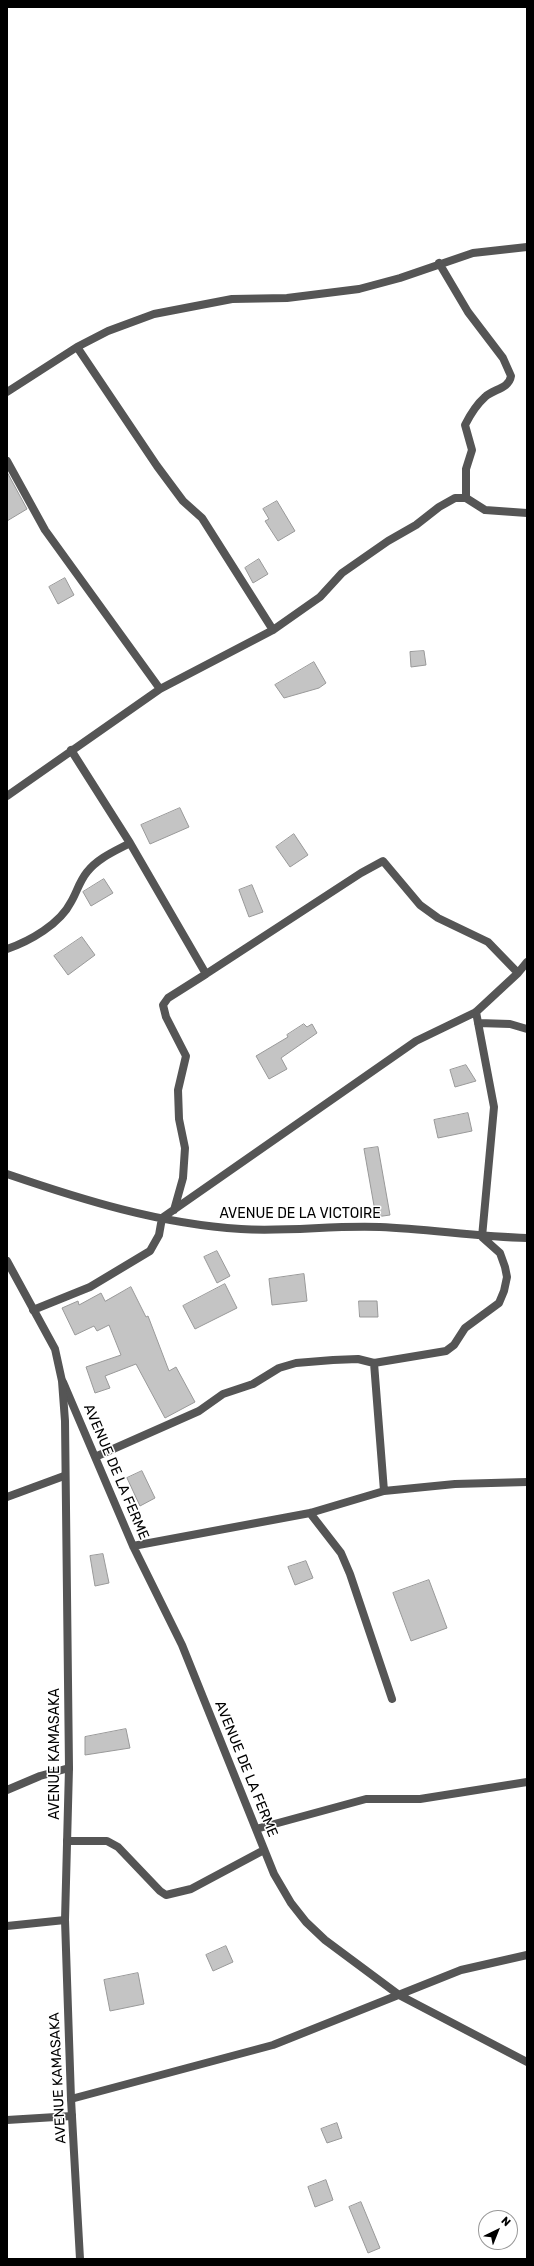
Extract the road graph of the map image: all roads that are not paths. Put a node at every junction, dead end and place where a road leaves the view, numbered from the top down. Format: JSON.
{"nodes":[{"id":1,"x":527,"y":247,"type":"edge"},
{"id":2,"x":439,"y":263,"type":"junction"},
{"id":3,"x":77,"y":347,"type":"junction"},
{"id":4,"x":7,"y":392,"type":"edge"},
{"id":5,"x":7,"y":461,"type":"edge"},
{"id":6,"x":466,"y":498,"type":"junction"},
{"id":7,"x":527,"y":513,"type":"edge"},
{"id":8,"x":273,"y":630,"type":"junction"},
{"id":9,"x":160,"y":689,"type":"junction"},
{"id":10,"x":71,"y":750,"type":"junction"},
{"id":11,"x":7,"y":796,"type":"edge"},
{"id":12,"x":130,"y":843,"type":"junction"},
{"id":13,"x":7,"y":948,"type":"edge"},
{"id":14,"x":527,"y":962,"type":"edge"},
{"id":15,"x":518,"y":973,"type":"junction"},
{"id":16,"x":206,"y":974,"type":"junction"},
{"id":17,"x":476,"y":1012,"type":"junction"},
{"id":18,"x":478,"y":1023,"type":"junction"},
{"id":19,"x":527,"y":1029,"type":"edge"},
{"id":20,"x":7,"y":1174,"type":"edge"},
{"id":21,"x":174,"y":1210,"type":"junction"},
{"id":22,"x":162,"y":1218,"type":"junction"},
{"id":23,"x":482,"y":1237,"type":"junction"},
{"id":24,"x":527,"y":1238,"type":"edge"},
{"id":25,"x":7,"y":1262,"type":"edge"},
{"id":26,"x":33,"y":1310,"type":"junction"},
{"id":27,"x":374,"y":1363,"type":"junction"},
{"id":28,"x":62,"y":1382,"type":"junction"},
{"id":29,"x":95,"y":1458,"type":"junction"},
{"id":30,"x":64,"y":1476,"type":"junction"},
{"id":31,"x":527,"y":1482,"type":"edge"},
{"id":32,"x":384,"y":1491,"type":"junction"},
{"id":33,"x":7,"y":1497,"type":"edge"},
{"id":34,"x":310,"y":1513,"type":"junction"},
{"id":35,"x":133,"y":1546,"type":"junction"},
{"id":36,"x":392,"y":1699,"type":"dead end"},
{"id":37,"x":70,"y":1768,"type":"junction"},
{"id":38,"x":527,"y":1782,"type":"edge"},
{"id":39,"x":7,"y":1790,"type":"edge"},
{"id":40,"x":256,"y":1830,"type":"junction"},
{"id":41,"x":67,"y":1841,"type":"junction"},
{"id":42,"x":264,"y":1850,"type":"junction"},
{"id":43,"x":65,"y":1920,"type":"junction"},
{"id":44,"x":7,"y":1926,"type":"edge"},
{"id":45,"x":527,"y":1955,"type":"edge"},
{"id":46,"x":399,"y":1995,"type":"junction"},
{"id":47,"x":527,"y":2062,"type":"edge"},
{"id":48,"x":71,"y":2099,"type":"junction"},
{"id":49,"x":72,"y":2116,"type":"junction"},
{"id":50,"x":7,"y":2120,"type":"edge"},
{"id":51,"x":80,"y":2259,"type":"edge"}],
"edges":[{"from":1,"to":2,"type":"street"},
{"from":2,"to":3,"type":"street"},
{"from":2,"to":6,"type":"street"},
{"from":3,"to":4,"type":"street"},
{"from":3,"to":8,"type":"street"},
{"from":5,"to":9,"type":"street"},
{"from":6,"to":7,"type":"street"},
{"from":6,"to":8,"type":"street"},
{"from":8,"to":9,"type":"street"},
{"from":9,"to":10,"type":"street"},
{"from":10,"to":11,"type":"street"},
{"from":10,"to":12,"type":"street"},
{"from":12,"to":13,"type":"street"},
{"from":12,"to":16,"type":"street"},
{"from":14,"to":15,"type":"street"},
{"from":15,"to":16,"type":"street"},
{"from":15,"to":17,"type":"street"},
{"from":16,"to":21,"type":"street"},
{"from":17,"to":18,"type":"street"},
{"from":17,"to":21,"type":"street"},
{"from":18,"to":19,"type":"street"},
{"from":18,"to":23,"type":"street"},
{"from":20,"to":22,"type":"street","name":"AVENUE DE LA VICTOIRE"},
{"from":21,"to":22,"type":"street"},
{"from":22,"to":23,"type":"street","name":"AVENUE DE LA VICTOIRE"},
{"from":22,"to":26,"type":"street"},
{"from":23,"to":24,"type":"street","name":"AVENUE DE LA VICTOIRE"},
{"from":23,"to":27,"type":"street"},
{"from":25,"to":26,"type":"street","name":"AVENUE KAMASAKA"},
{"from":26,"to":28,"type":"street","name":"AVENUE KAMASAKA"},
{"from":27,"to":29,"type":"street"},
{"from":27,"to":32,"type":"street"},
{"from":28,"to":29,"type":"street","name":"AVENUE DE LA FERME"},
{"from":28,"to":30,"type":"street","name":"AVENUE KAMASAKA"},
{"from":29,"to":35,"type":"street","name":"AVENUE DE LA FERME"},
{"from":30,"to":33,"type":"street"},
{"from":30,"to":37,"type":"street","name":"AVENUE KAMASAKA"},
{"from":31,"to":32,"type":"street"},
{"from":32,"to":34,"type":"street"},
{"from":34,"to":35,"type":"street"},
{"from":34,"to":36,"type":"street"},
{"from":35,"to":40,"type":"street","name":"AVENUE DE LA FERME"},
{"from":37,"to":39,"type":"street"},
{"from":37,"to":41,"type":"street","name":"AVENUE KAMASAKA"},
{"from":38,"to":40,"type":"street"},
{"from":40,"to":42,"type":"street","name":"AVENUE DE LA FERME"},
{"from":41,"to":42,"type":"street"},
{"from":41,"to":43,"type":"street","name":"AVENUE KAMASAKA"},
{"from":42,"to":46,"type":"street","name":"AVENUE DE LA FERME"},
{"from":43,"to":44,"type":"street"},
{"from":43,"to":48,"type":"street","name":"AVENUE KAMASAKA"},
{"from":45,"to":46,"type":"street"},
{"from":46,"to":47,"type":"street","name":"AVENUE DE LA FERME"},
{"from":46,"to":48,"type":"street"},
{"from":48,"to":49,"type":"street","name":"AVENUE KAMASAKA"},
{"from":49,"to":50,"type":"street"},
{"from":49,"to":51,"type":"street","name":"AVENUE KAMASAKA"}]}
